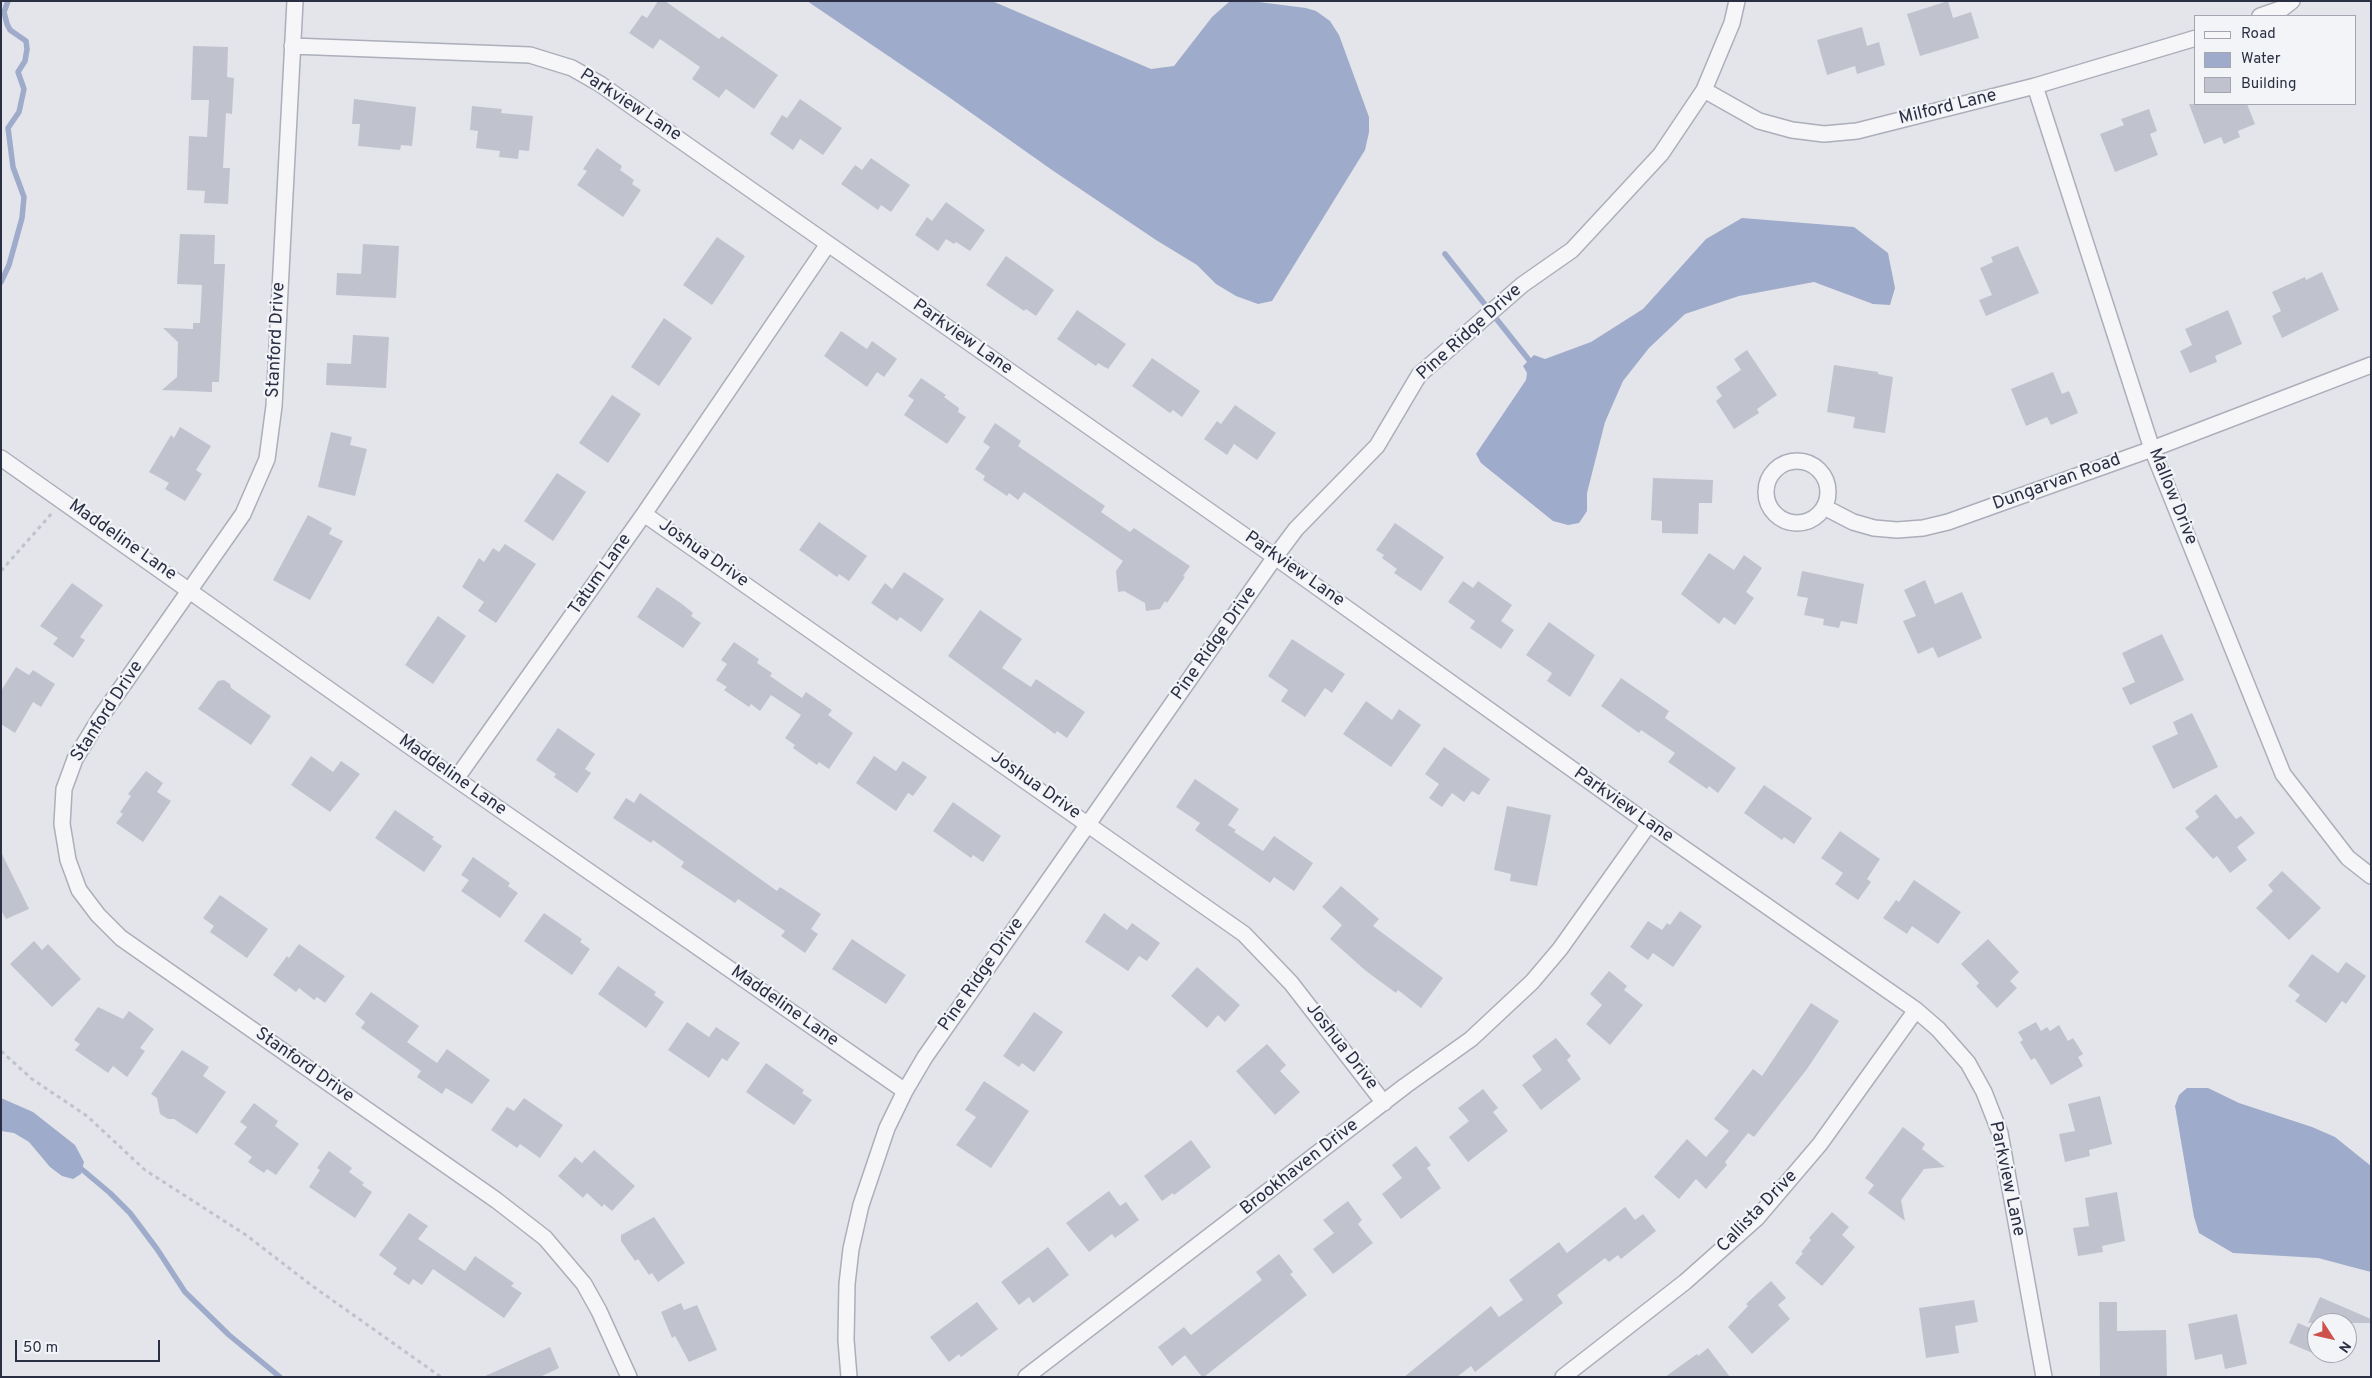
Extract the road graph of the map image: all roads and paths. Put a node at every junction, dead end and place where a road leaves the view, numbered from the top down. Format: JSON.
{"nodes":[{"id":1,"x":295,"y":1,"type":"edge"},
{"id":2,"x":1737,"y":1,"type":"edge"},
{"id":3,"x":2292,"y":1,"type":"edge"},
{"id":4,"x":2263,"y":15,"type":"edge"},
{"id":5,"x":2194,"y":39,"type":"edge"},
{"id":6,"x":292,"y":46,"type":"junction"},
{"id":7,"x":2035,"y":86,"type":"junction"},
{"id":8,"x":1704,"y":90,"type":"junction"},
{"id":9,"x":828,"y":244,"type":"junction"},
{"id":10,"x":2371,"y":365,"type":"edge"},
{"id":11,"x":2152,"y":449,"type":"junction"},
{"id":12,"x":1,"y":458,"type":"edge"},
{"id":13,"x":63,"y":501,"type":"junction"},
{"id":14,"x":1824,"y":507,"type":"junction"},
{"id":15,"x":644,"y":514,"type":"junction"},
{"id":16,"x":1275,"y":557,"type":"junction"},
{"id":17,"x":1,"y":571,"type":"edge"},
{"id":18,"x":191,"y":590,"type":"junction"},
{"id":19,"x":456,"y":780,"type":"junction"},
{"id":20,"x":1088,"y":823,"type":"junction"},
{"id":21,"x":1649,"y":824,"type":"junction"},
{"id":22,"x":2371,"y":876,"type":"edge"},
{"id":23,"x":1916,"y":1010,"type":"junction"},
{"id":24,"x":1,"y":1051,"type":"edge"},
{"id":25,"x":905,"y":1090,"type":"junction"},
{"id":26,"x":1384,"y":1103,"type":"junction"},
{"id":27,"x":441,"y":1377,"type":"edge"},
{"id":28,"x":629,"y":1377,"type":"edge"},
{"id":29,"x":848,"y":1377,"type":"edge"},
{"id":30,"x":1026,"y":1377,"type":"edge"},
{"id":31,"x":1563,"y":1377,"type":"edge"},
{"id":32,"x":2044,"y":1377,"type":"edge"}],
"edges":[{"from":1,"to":6,"type":"street","name":"Stanford Drive"},
{"from":2,"to":8,"type":"street","name":"Pine Ridge Drive"},
{"from":3,"to":4,"type":"street"},
{"from":5,"to":7,"type":"street","name":"Milford Lane"},
{"from":6,"to":9,"type":"street","name":"Parkview Lane"},
{"from":6,"to":18,"type":"street","name":"Stanford Drive"},
{"from":7,"to":8,"type":"street","name":"Milford Lane"},
{"from":7,"to":11,"type":"street","name":"Mallow Drive"},
{"from":8,"to":16,"type":"street","name":"Pine Ridge Drive"},
{"from":9,"to":15,"type":"street","name":"Tatum Lane"},
{"from":9,"to":16,"type":"street","name":"Parkview Lane"},
{"from":10,"to":11,"type":"street","name":"Dungarvan Road"},
{"from":11,"to":14,"type":"street","name":"Dungarvan Road"},
{"from":11,"to":22,"type":"street","name":"Mallow Drive"},
{"from":12,"to":13,"type":"street","name":"Maddeline Lane"},
{"from":13,"to":17,"type":"path"},
{"from":13,"to":18,"type":"street","name":"Maddeline Lane"},
{"from":14,"to":14,"type":"street"},
{"from":15,"to":19,"type":"street","name":"Tatum Lane"},
{"from":15,"to":20,"type":"street","name":"Joshua Drive"},
{"from":16,"to":20,"type":"street","name":"Pine Ridge Drive"},
{"from":16,"to":21,"type":"street","name":"Parkview Lane"},
{"from":18,"to":19,"type":"street","name":"Maddeline Lane"},
{"from":18,"to":28,"type":"street","name":"Stanford Drive"},
{"from":19,"to":25,"type":"street","name":"Maddeline Lane"},
{"from":20,"to":25,"type":"street","name":"Pine Ridge Drive"},
{"from":20,"to":26,"type":"street","name":"Joshua Drive"},
{"from":21,"to":23,"type":"street","name":"Parkview Lane"},
{"from":21,"to":26,"type":"street","name":"Brookhaven Drive"},
{"from":23,"to":31,"type":"street","name":"Callista Drive"},
{"from":23,"to":32,"type":"street","name":"Parkview Lane"},
{"from":24,"to":27,"type":"path"},
{"from":25,"to":29,"type":"street","name":"Pine Ridge Drive"},
{"from":26,"to":30,"type":"street","name":"Brookhaven Drive"}]}
